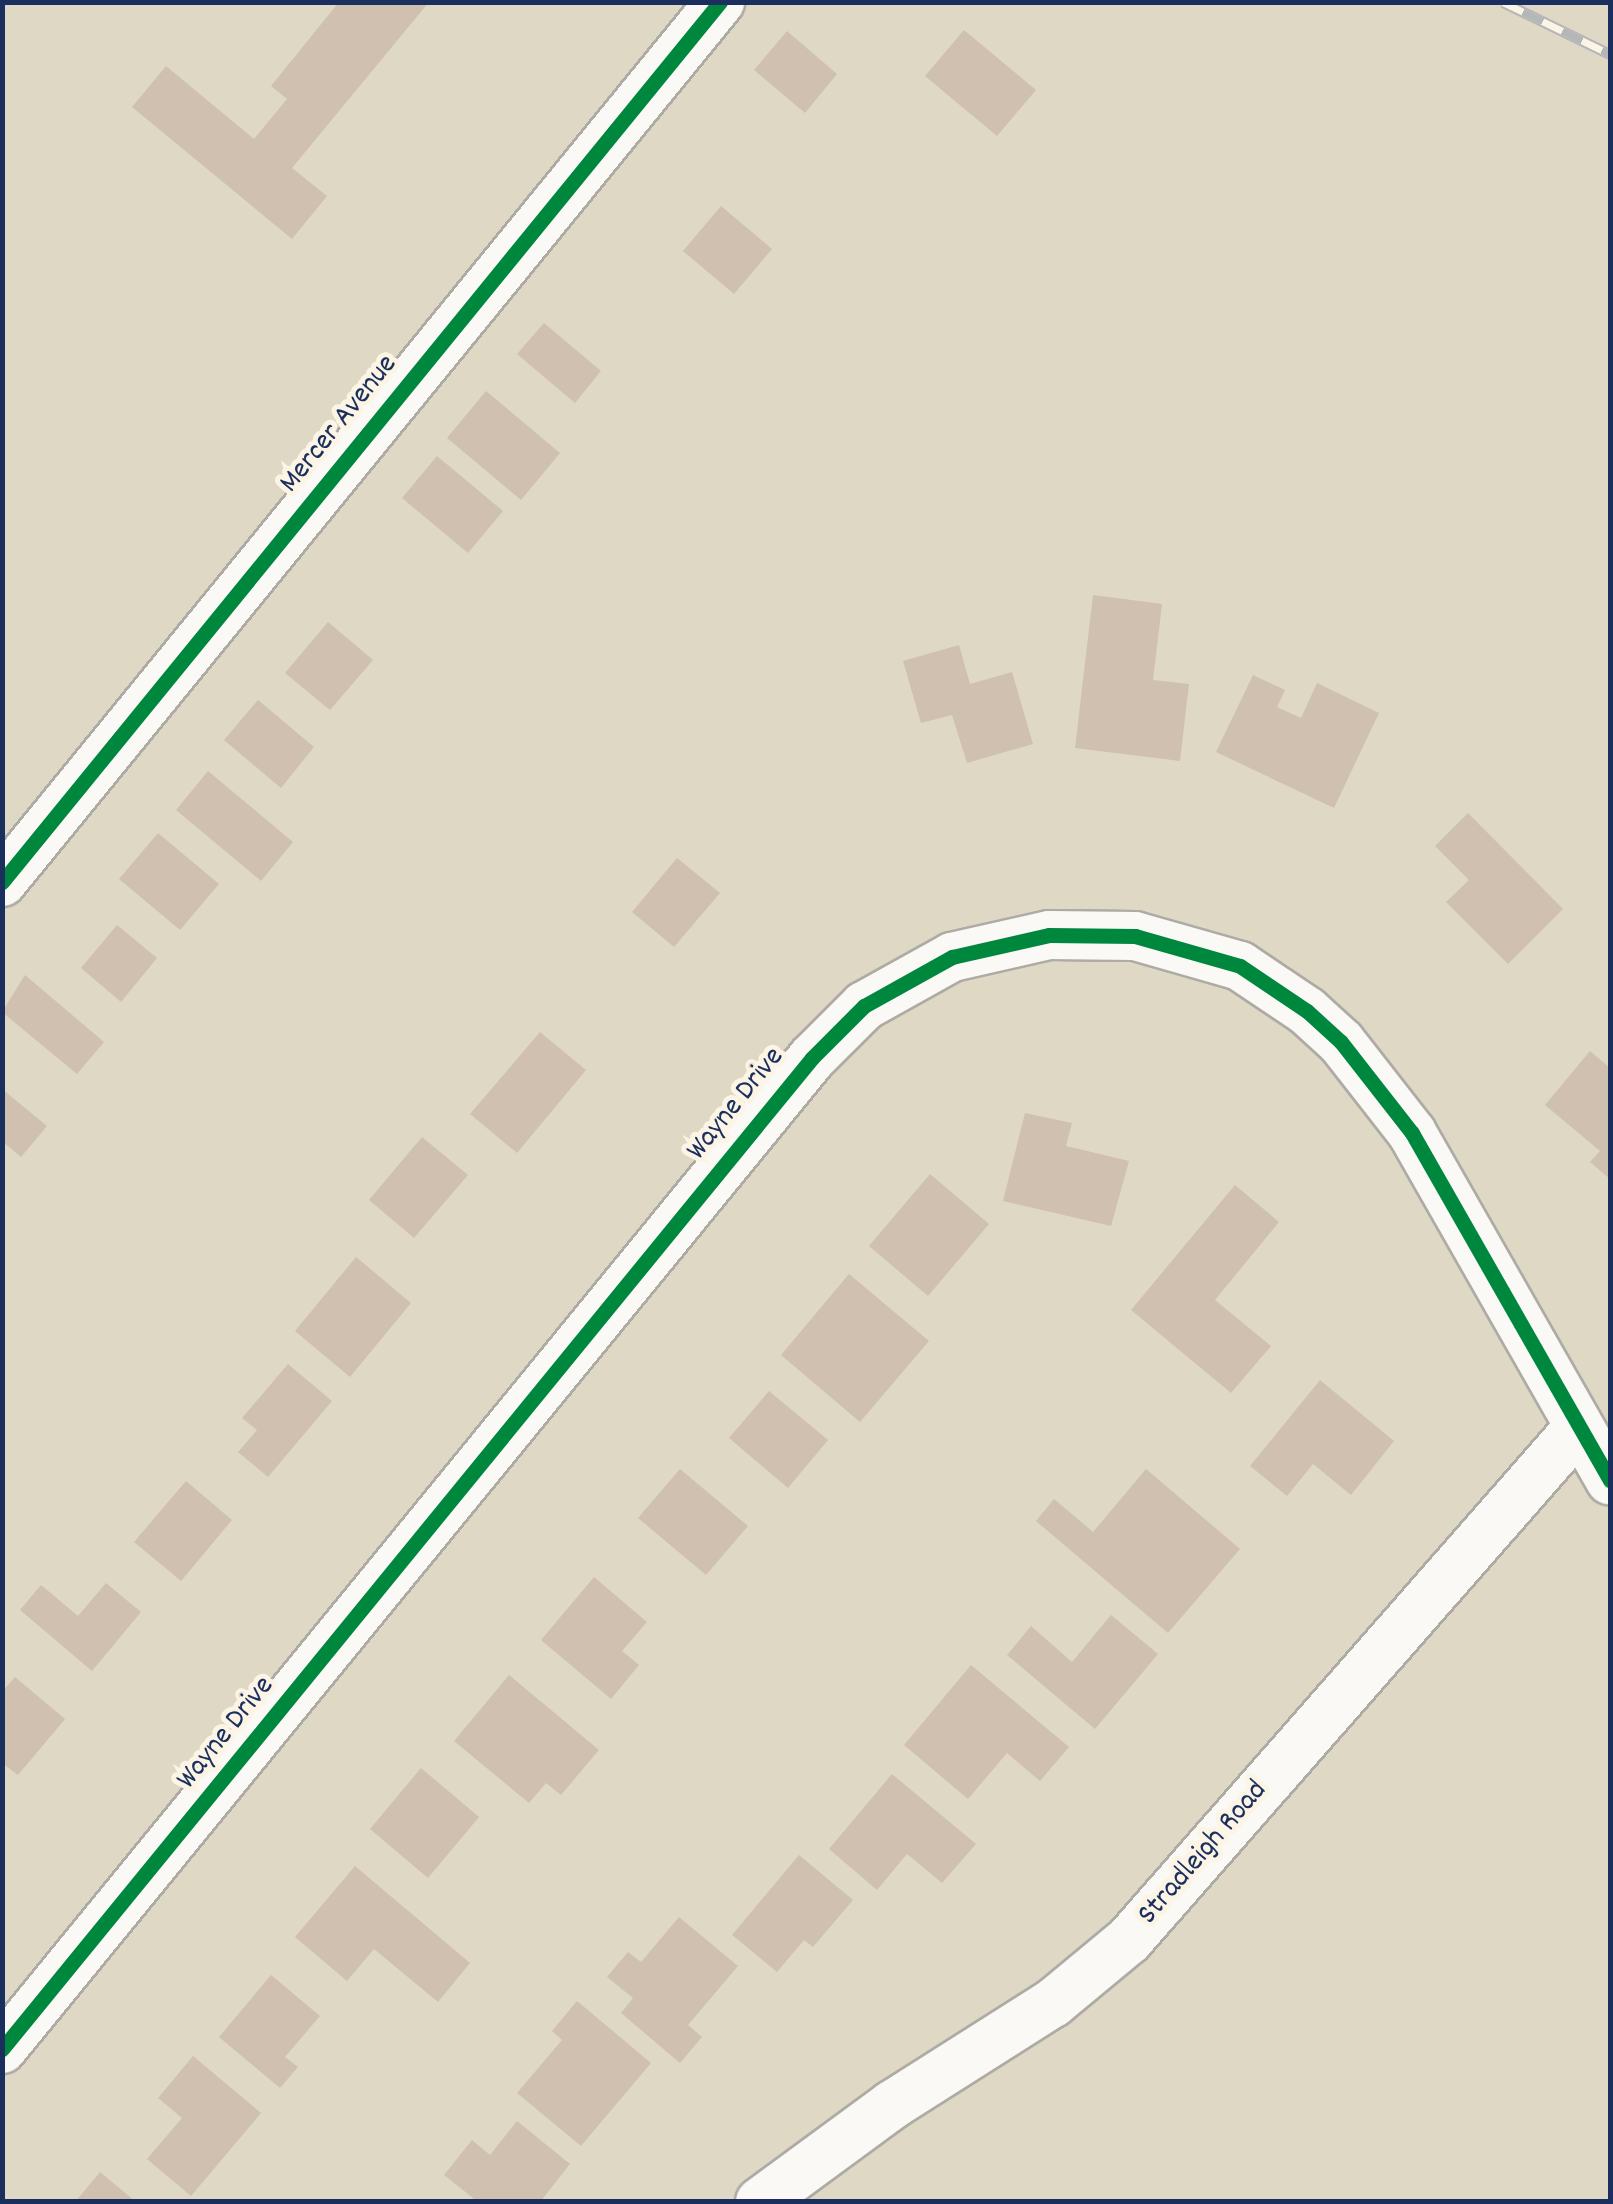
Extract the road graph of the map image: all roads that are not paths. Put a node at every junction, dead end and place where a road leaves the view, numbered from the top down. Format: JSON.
{"nodes":[{"id":1,"x":720,"y":2,"type":"edge"},
{"id":2,"x":2,"y":882,"type":"edge"},
{"id":3,"x":1578,"y":1428,"type":"junction"},
{"id":4,"x":1610,"y":1480,"type":"edge"},
{"id":5,"x":2,"y":2049,"type":"edge"},
{"id":6,"x":760,"y":2202,"type":"edge"}],
"edges":[{"from":1,"to":2,"type":"street","name":"Mercer Avenue"},
{"from":3,"to":4,"type":"street","name":"Wayne Drive"},
{"from":3,"to":5,"type":"street","name":"Wayne Drive"},
{"from":3,"to":6,"type":"street","name":"Stradleigh Road"}]}
